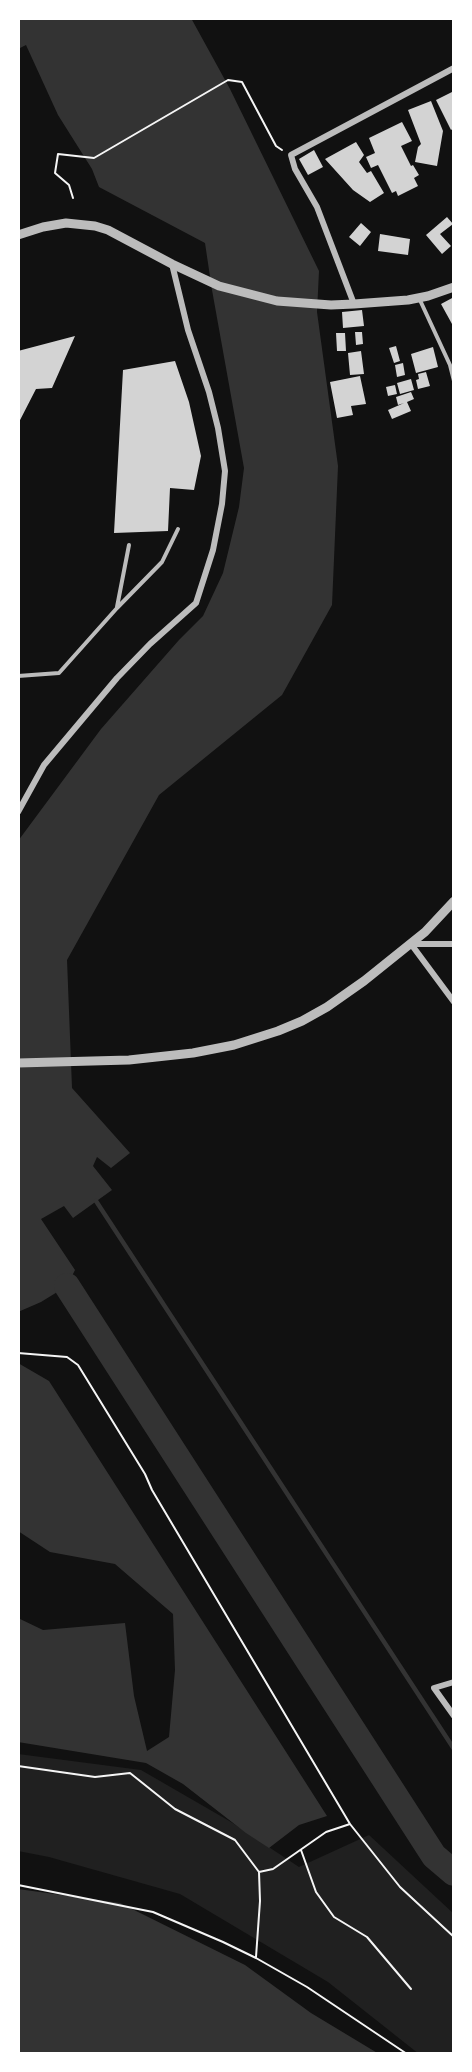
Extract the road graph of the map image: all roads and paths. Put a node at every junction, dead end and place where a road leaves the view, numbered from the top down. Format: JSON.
{"nodes":[{"id":1,"x":454,"y":68,"type":"edge"},
{"id":2,"x":291,"y":155,"type":"junction"},
{"id":3,"x":73,"y":198,"type":"dead end"},
{"id":4,"x":18,"y":235,"type":"edge"},
{"id":5,"x":172,"y":264,"type":"junction"},
{"id":6,"x":454,"y":287,"type":"edge"},
{"id":7,"x":419,"y":298,"type":"junction"},
{"id":8,"x":354,"y":304,"type":"junction"},
{"id":9,"x":454,"y":381,"type":"edge"},
{"id":10,"x":178,"y":529,"type":"dead end"},
{"id":11,"x":129,"y":545,"type":"dead end"},
{"id":12,"x":117,"y":608,"type":"junction"},
{"id":13,"x":18,"y":676,"type":"edge"},
{"id":14,"x":18,"y":812,"type":"edge"},
{"id":15,"x":454,"y":901,"type":"edge"},
{"id":16,"x":411,"y":944,"type":"junction"},
{"id":17,"x":454,"y":944,"type":"edge"},
{"id":18,"x":454,"y":1002,"type":"edge"},
{"id":19,"x":18,"y":1063,"type":"edge"},
{"id":20,"x":18,"y":1353,"type":"edge"},
{"id":21,"x":454,"y":1682,"type":"edge"},
{"id":22,"x":454,"y":1716,"type":"edge"},
{"id":23,"x":18,"y":1766,"type":"edge"},
{"id":24,"x":350,"y":1824,"type":"junction"},
{"id":25,"x":301,"y":1850,"type":"junction"},
{"id":26,"x":260,"y":1872,"type":"junction"},
{"id":27,"x":18,"y":1885,"type":"edge"},
{"id":28,"x":454,"y":1937,"type":"edge"},
{"id":29,"x":256,"y":1958,"type":"junction"},
{"id":30,"x":411,"y":1989,"type":"dead end"},
{"id":31,"x":407,"y":2054,"type":"edge"}],
"edges":[{"from":1,"to":2,"type":"street"},
{"from":2,"to":3,"type":"path"},
{"from":2,"to":8,"type":"street"},
{"from":4,"to":5,"type":"street"},
{"from":5,"to":8,"type":"street"},
{"from":5,"to":14,"type":"street"},
{"from":6,"to":7,"type":"street"},
{"from":7,"to":8,"type":"street"},
{"from":7,"to":9,"type":"lane"},
{"from":10,"to":12,"type":"lane"},
{"from":11,"to":12,"type":"lane"},
{"from":12,"to":13,"type":"lane"},
{"from":15,"to":16,"type":"street"},
{"from":16,"to":17,"type":"street"},
{"from":16,"to":18,"type":"street"},
{"from":16,"to":19,"type":"street"},
{"from":20,"to":24,"type":"path"},
{"from":21,"to":22,"type":"street"},
{"from":23,"to":26,"type":"path"},
{"from":24,"to":25,"type":"path"},
{"from":24,"to":28,"type":"path"},
{"from":25,"to":26,"type":"path"},
{"from":25,"to":30,"type":"path"},
{"from":26,"to":29,"type":"path"},
{"from":27,"to":29,"type":"path"},
{"from":29,"to":31,"type":"path"}]}
